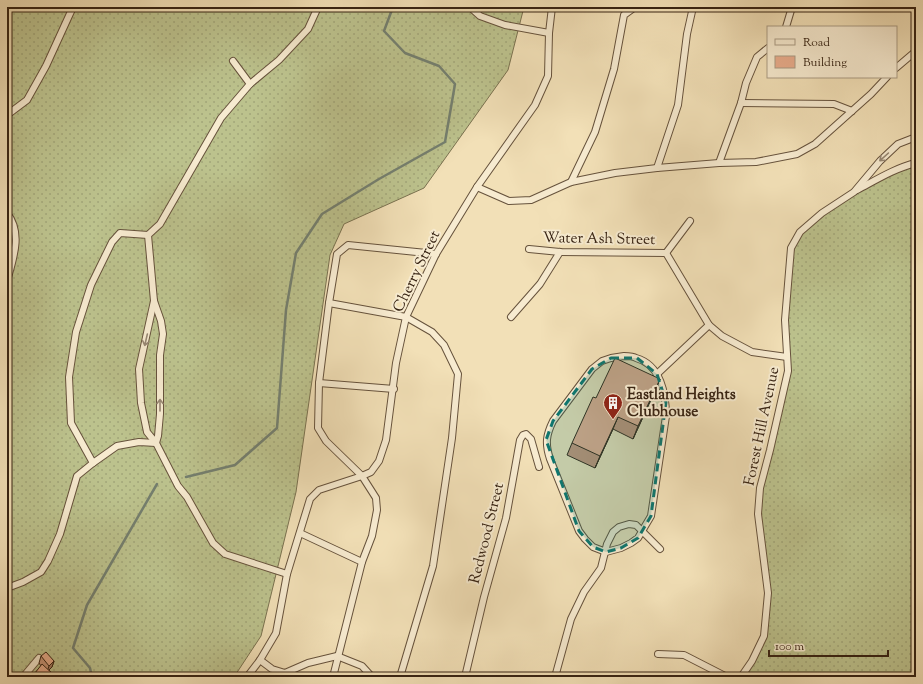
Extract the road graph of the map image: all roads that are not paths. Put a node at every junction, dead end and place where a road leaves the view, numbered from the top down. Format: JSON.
{"nodes":[{"id":1,"x":73,"y":7,"type":"edge"},
{"id":2,"x":318,"y":7,"type":"edge"},
{"id":3,"x":470,"y":7,"type":"edge"},
{"id":4,"x":552,"y":7,"type":"edge"},
{"id":5,"x":635,"y":7,"type":"edge"},
{"id":6,"x":693,"y":7,"type":"edge"},
{"id":7,"x":792,"y":7,"type":"edge"},
{"id":8,"x":786,"y":26,"type":"edge"},
{"id":9,"x":549,"y":33,"type":"junction"},
{"id":10,"x":767,"y":49,"type":"edge"},
{"id":11,"x":916,"y":51,"type":"edge"},
{"id":12,"x":233,"y":61,"type":"dead end"},
{"id":13,"x":897,"y":65,"type":"edge"},
{"id":14,"x":886,"y":78,"type":"edge"},
{"id":15,"x":250,"y":84,"type":"junction"},
{"id":16,"x":741,"y":103,"type":"junction"},
{"id":17,"x":852,"y":111,"type":"junction"},
{"id":18,"x":7,"y":115,"type":"edge"},
{"id":19,"x":916,"y":137,"type":"edge"},
{"id":20,"x":719,"y":163,"type":"junction"},
{"id":21,"x":916,"y":163,"type":"edge"},
{"id":22,"x":657,"y":168,"type":"junction"},
{"id":23,"x":571,"y":182,"type":"junction"},
{"id":24,"x":477,"y":187,"type":"junction"},
{"id":25,"x":854,"y":192,"type":"junction"},
{"id":26,"x":7,"y":213,"type":"edge"},
{"id":27,"x":690,"y":221,"type":"dead end"},
{"id":28,"x":148,"y":235,"type":"junction"},
{"id":29,"x":528,"y":249,"type":"dead end"},
{"id":30,"x":560,"y":252,"type":"junction"},
{"id":31,"x":666,"y":253,"type":"junction"},
{"id":32,"x":436,"y":254,"type":"junction"},
{"id":33,"x":7,"y":281,"type":"edge"},
{"id":34,"x":154,"y":301,"type":"junction"},
{"id":35,"x":329,"y":303,"type":"junction"},
{"id":36,"x":406,"y":316,"type":"junction"},
{"id":37,"x":511,"y":316,"type":"dead end"},
{"id":38,"x":709,"y":325,"type":"junction"},
{"id":39,"x":787,"y":357,"type":"junction"},
{"id":40,"x":657,"y":374,"type":"junction"},
{"id":41,"x":319,"y":383,"type":"junction"},
{"id":42,"x":394,"y":389,"type":"junction"},
{"id":43,"x":156,"y":443,"type":"junction"},
{"id":44,"x":93,"y":462,"type":"junction"},
{"id":45,"x":539,"y":467,"type":"dead end"},
{"id":46,"x":362,"y":476,"type":"junction"},
{"id":47,"x":642,"y":531,"type":"junction"},
{"id":48,"x":300,"y":533,"type":"junction"},
{"id":49,"x":660,"y":549,"type":"dead end"},
{"id":50,"x":606,"y":552,"type":"junction"},
{"id":51,"x":362,"y":562,"type":"junction"},
{"id":52,"x":287,"y":574,"type":"junction"},
{"id":53,"x":7,"y":588,"type":"edge"},
{"id":54,"x":658,"y":654,"type":"dead end"},
{"id":55,"x":337,"y":656,"type":"junction"},
{"id":56,"x":39,"y":658,"type":"dead end"},
{"id":57,"x":260,"y":660,"type":"junction"},
{"id":58,"x":23,"y":677,"type":"edge"},
{"id":59,"x":247,"y":677,"type":"edge"},
{"id":60,"x":333,"y":677,"type":"edge"},
{"id":61,"x":372,"y":677,"type":"edge"},
{"id":62,"x":400,"y":677,"type":"edge"},
{"id":63,"x":465,"y":677,"type":"edge"},
{"id":64,"x":555,"y":677,"type":"edge"},
{"id":65,"x":727,"y":677,"type":"edge"},
{"id":66,"x":741,"y":677,"type":"edge"}],
"edges":[{"from":1,"to":18,"type":"street"},
{"from":2,"to":15,"type":"street"},
{"from":3,"to":9,"type":"street"},
{"from":4,"to":9,"type":"street","name":"Cherry Street"},
{"from":5,"to":23,"type":"street"},
{"from":6,"to":22,"type":"street"},
{"from":7,"to":8,"type":"street"},
{"from":9,"to":24,"type":"street","name":"Cherry Street"},
{"from":10,"to":16,"type":"street"},
{"from":11,"to":13,"type":"street"},
{"from":12,"to":15,"type":"street"},
{"from":14,"to":17,"type":"street"},
{"from":15,"to":28,"type":"street"},
{"from":16,"to":17,"type":"street"},
{"from":16,"to":20,"type":"street"},
{"from":17,"to":20,"type":"street"},
{"from":19,"to":25,"type":"street","name":"Forest Hill Avenue","one_way":true},
{"from":20,"to":22,"type":"street"},
{"from":21,"to":25,"type":"street"},
{"from":22,"to":23,"type":"street"},
{"from":23,"to":24,"type":"street"},
{"from":24,"to":32,"type":"street","name":"Cherry Street"},
{"from":25,"to":39,"type":"street","name":"Forest Hill Avenue"},
{"from":26,"to":33,"type":"street"},
{"from":27,"to":31,"type":"street"},
{"from":28,"to":34,"type":"street"},
{"from":28,"to":44,"type":"street"},
{"from":29,"to":30,"type":"street","name":"Water Ash Street"},
{"from":30,"to":31,"type":"street","name":"Water Ash Street"},
{"from":30,"to":37,"type":"street"},
{"from":31,"to":38,"type":"street","name":"Water Ash Street"},
{"from":32,"to":35,"type":"street"},
{"from":32,"to":36,"type":"street","name":"Cherry Street"},
{"from":43,"to":34,"type":"street","one_way":true},
{"from":34,"to":43,"type":"street","one_way":true},
{"from":35,"to":36,"type":"street"},
{"from":35,"to":41,"type":"street"},
{"from":36,"to":42,"type":"street","name":"Cherry Street"},
{"from":36,"to":62,"type":"street"},
{"from":38,"to":39,"type":"street","name":"Water Ash Street"},
{"from":38,"to":40,"type":"street"},
{"from":39,"to":66,"type":"street","name":"Forest Hill Avenue"},
{"from":40,"to":47,"type":"street"},
{"from":40,"to":50,"type":"street"},
{"from":41,"to":42,"type":"street"},
{"from":41,"to":46,"type":"street"},
{"from":42,"to":46,"type":"street","name":"Cherry Street"},
{"from":43,"to":44,"type":"street"},
{"from":43,"to":52,"type":"street"},
{"from":44,"to":53,"type":"street"},
{"from":45,"to":63,"type":"street","name":"Redwood Street"},
{"from":46,"to":48,"type":"street","name":"Cherry Street"},
{"from":46,"to":51,"type":"street"},
{"from":47,"to":49,"type":"street"},
{"from":47,"to":50,"type":"street"},
{"from":47,"to":50,"type":"street"},
{"from":48,"to":51,"type":"street"},
{"from":48,"to":52,"type":"street","name":"Cherry Street"},
{"from":50,"to":64,"type":"street"},
{"from":51,"to":55,"type":"street"},
{"from":52,"to":57,"type":"street","name":"Cherry Street"},
{"from":54,"to":65,"type":"street"},
{"from":55,"to":57,"type":"street"},
{"from":55,"to":60,"type":"street"},
{"from":55,"to":61,"type":"street"},
{"from":56,"to":58,"type":"street"},
{"from":57,"to":59,"type":"street","name":"Cherry Street"}]}
